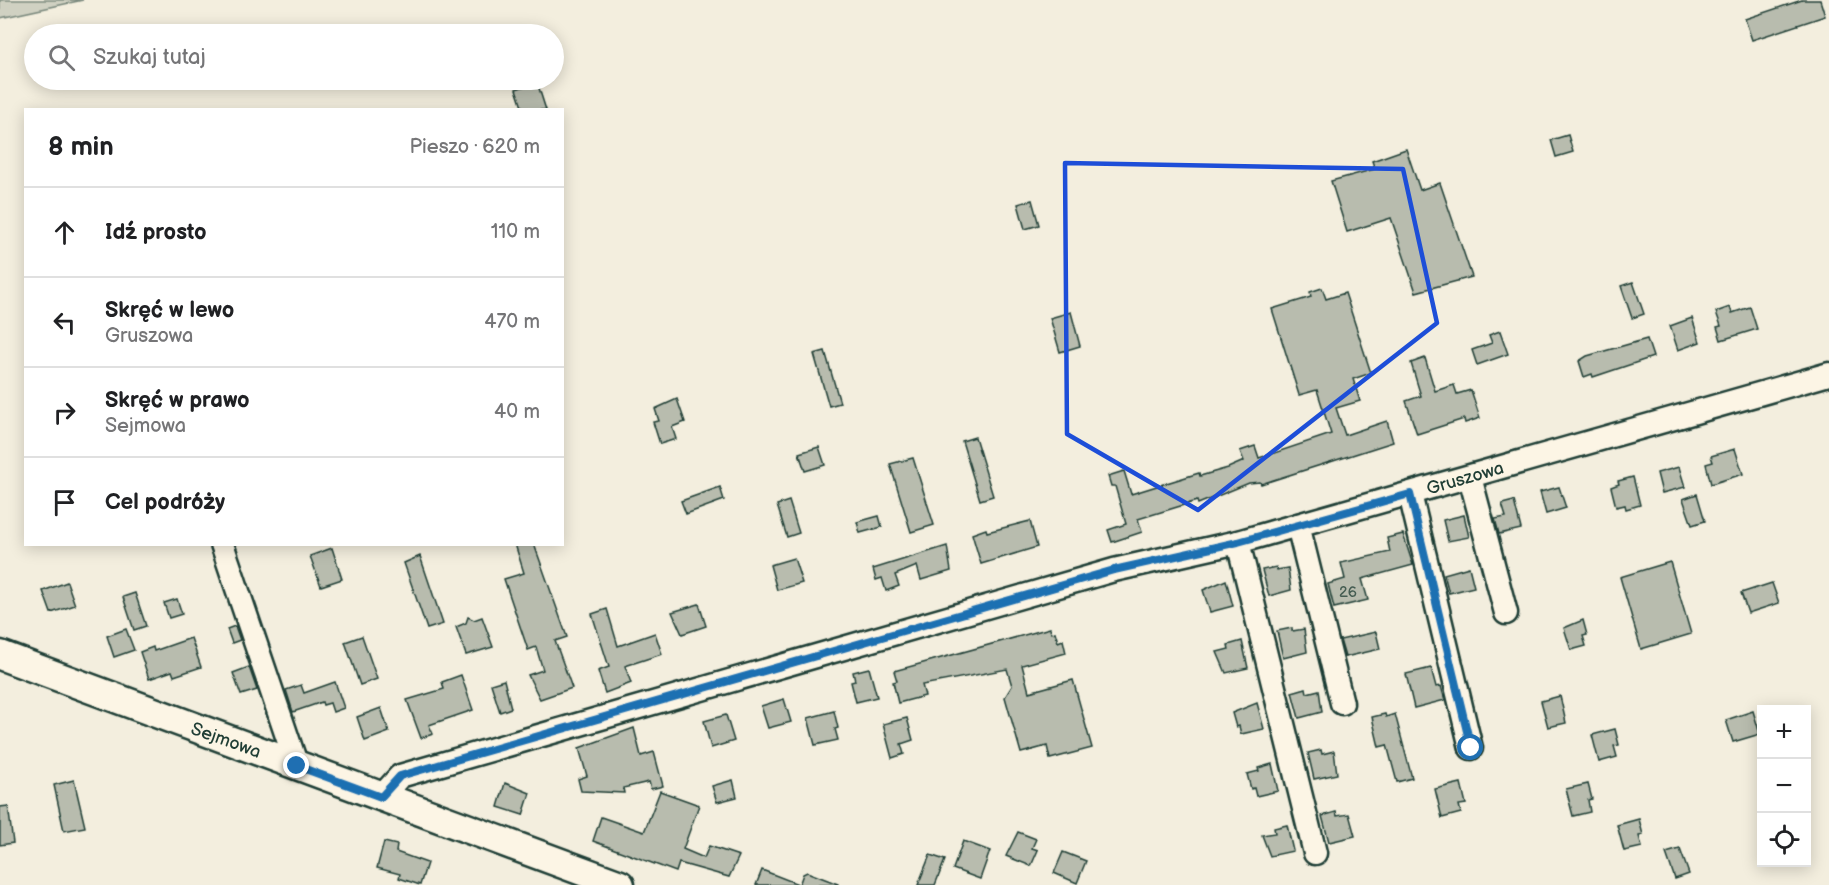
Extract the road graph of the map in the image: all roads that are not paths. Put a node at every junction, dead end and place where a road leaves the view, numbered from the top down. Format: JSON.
{"nodes":[{"id":1,"x":1829,"y":374,"type":"edge"},
{"id":2,"x":1470,"y":477,"type":"junction"},
{"id":3,"x":1410,"y":494,"type":"junction"},
{"id":4,"x":1298,"y":525,"type":"junction"},
{"id":5,"x":1238,"y":542,"type":"junction"},
{"id":6,"x":223,"y":546,"type":"edge"},
{"id":7,"x":1506,"y":613,"type":"dead end"},
{"id":8,"x":0,"y":655,"type":"edge"},
{"id":9,"x":1342,"y":703,"type":"dead end"},
{"id":10,"x":1471,"y":748,"type":"dead end"},
{"id":11,"x":297,"y":766,"type":"junction"},
{"id":12,"x":381,"y":797,"type":"junction"},
{"id":13,"x":1315,"y":853,"type":"dead end"},
{"id":14,"x":603,"y":882,"type":"edge"}],
"edges":[{"from":1,"to":2,"type":"street","name":"Gruszowa"},
{"from":2,"to":3,"type":"street","name":"Gruszowa"},
{"from":2,"to":7,"type":"street"},
{"from":3,"to":4,"type":"street","name":"Gruszowa"},
{"from":3,"to":10,"type":"street"},
{"from":4,"to":5,"type":"street","name":"Gruszowa"},
{"from":4,"to":9,"type":"street"},
{"from":5,"to":12,"type":"street","name":"Gruszowa"},
{"from":5,"to":13,"type":"street"},
{"from":6,"to":11,"type":"street"},
{"from":8,"to":11,"type":"main road","name":"Sejmowa"},
{"from":11,"to":12,"type":"main road","name":"Sejmowa"},
{"from":12,"to":14,"type":"main road","name":"Sejmowa"}]}
